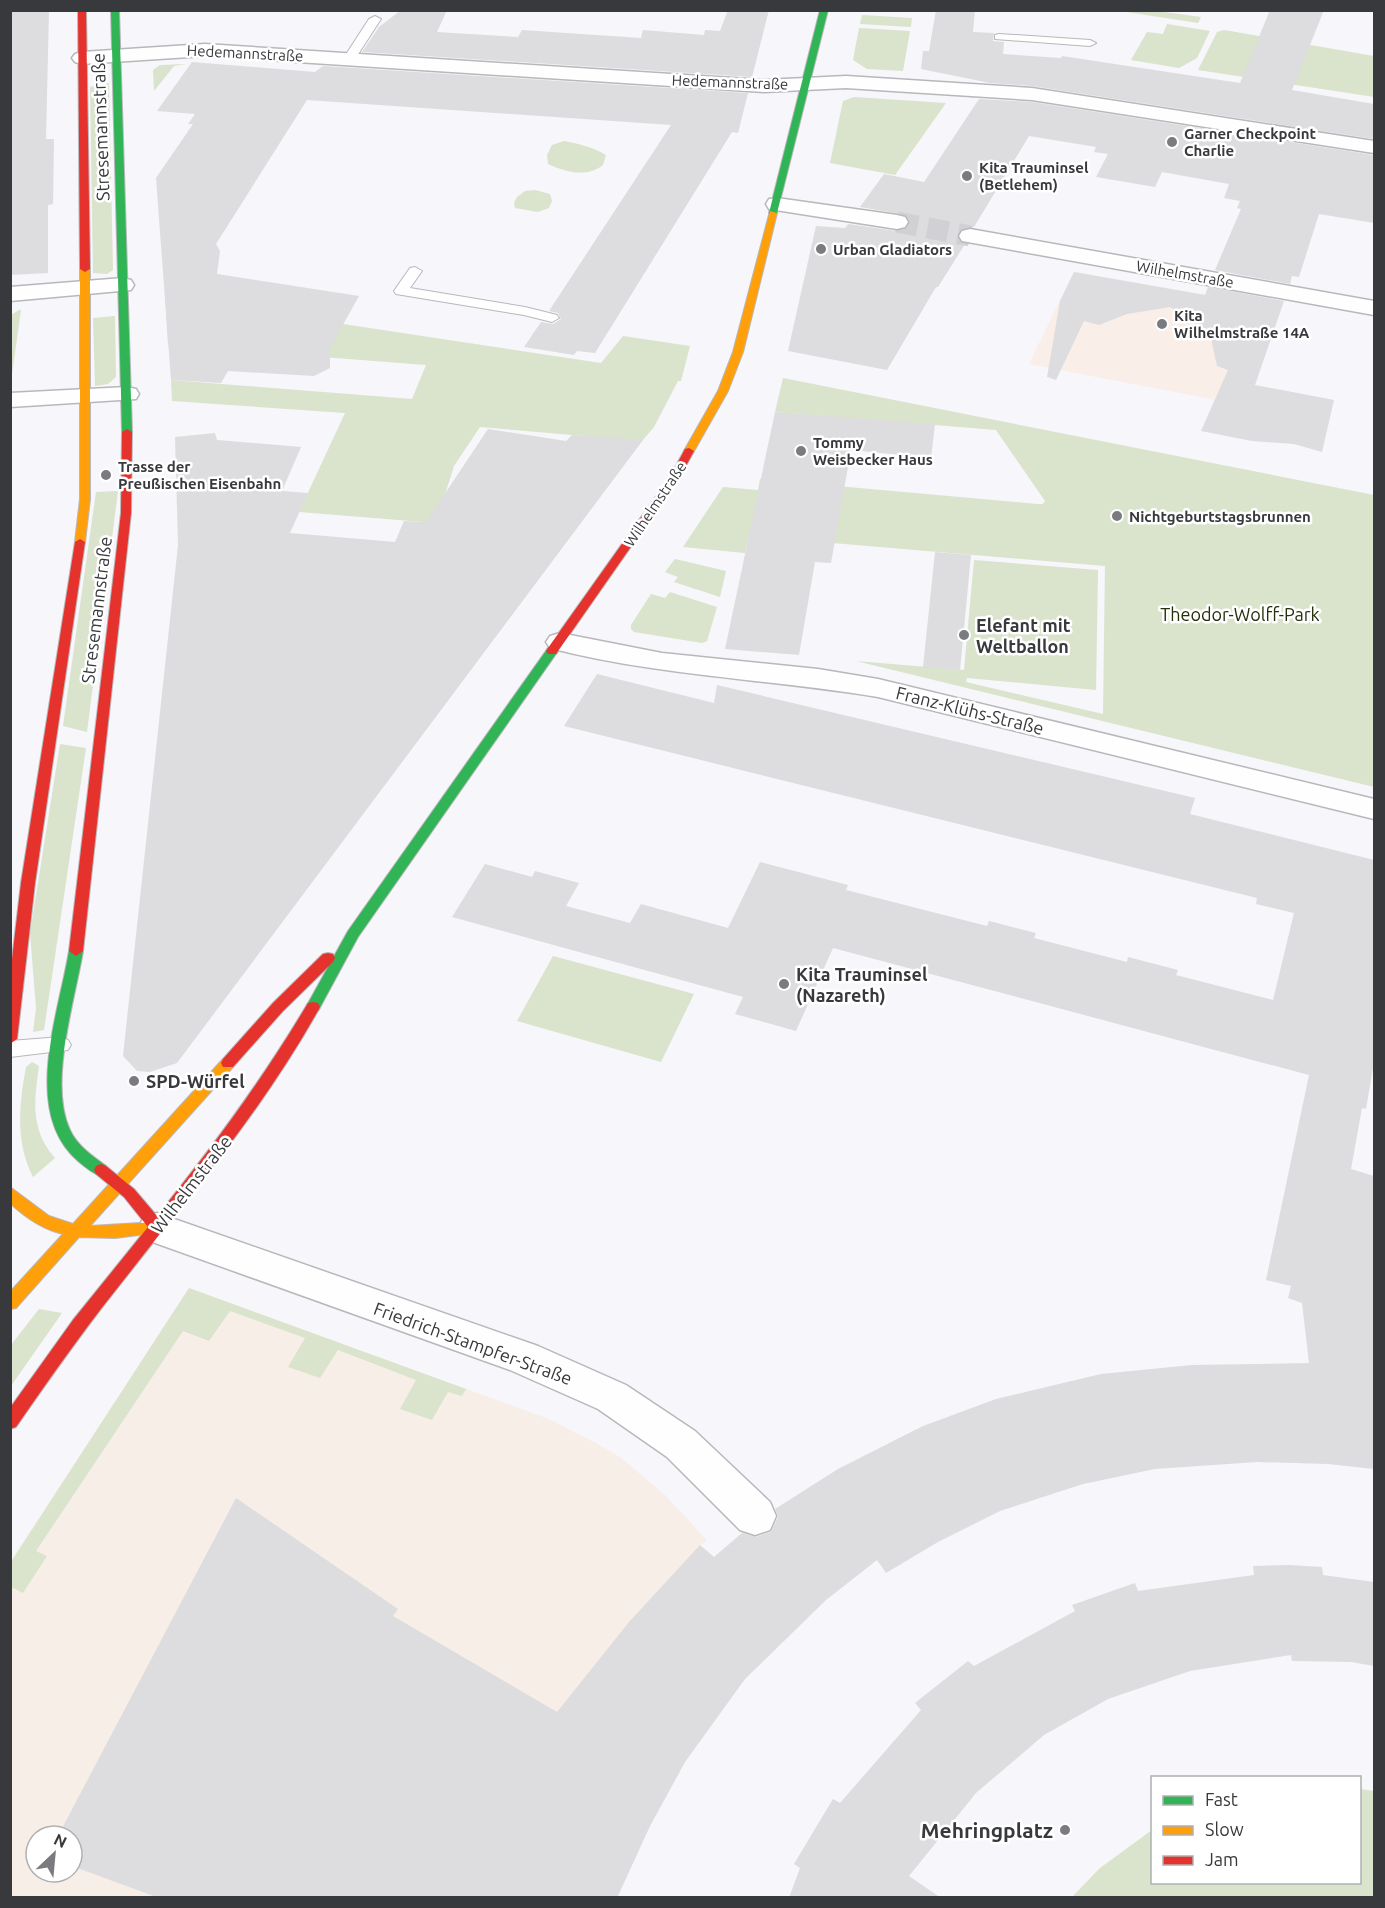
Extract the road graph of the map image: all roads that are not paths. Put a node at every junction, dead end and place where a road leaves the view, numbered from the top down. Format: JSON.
{"nodes":[{"id":1,"x":82,"y":10,"type":"edge"},
{"id":2,"x":115,"y":10,"type":"edge"},
{"id":3,"x":824,"y":10,"type":"edge"},
{"id":4,"x":375,"y":20,"type":"dead end"},
{"id":5,"x":999,"y":37,"type":"dead end"},
{"id":6,"x":1090,"y":43,"type":"dead end"},
{"id":7,"x":116,"y":55,"type":"junction"},
{"id":8,"x":82,"y":58,"type":"junction"},
{"id":9,"x":349,"y":59,"type":"junction"},
{"id":10,"x":806,"y":84,"type":"junction"},
{"id":11,"x":1374,"y":147,"type":"edge"},
{"id":12,"x":777,"y":204,"type":"junction"},
{"id":13,"x":897,"y":222,"type":"tunnel mouth"},
{"id":14,"x":970,"y":236,"type":"tunnel mouth"},
{"id":15,"x":415,"y":271,"type":"dead end"},
{"id":16,"x":123,"y":285,"type":"junction"},
{"id":17,"x":86,"y":288,"type":"junction"},
{"id":18,"x":10,"y":294,"type":"edge"},
{"id":19,"x":1374,"y":308,"type":"edge"},
{"id":20,"x":552,"y":318,"type":"dead end"},
{"id":21,"x":127,"y":394,"type":"junction"},
{"id":22,"x":85,"y":396,"type":"junction"},
{"id":23,"x":10,"y":400,"type":"edge"},
{"id":24,"x":560,"y":642,"type":"junction"},
{"id":25,"x":1374,"y":810,"type":"edge"},
{"id":26,"x":353,"y":934,"type":"junction"},
{"id":27,"x":10,"y":1039,"type":"edge"},
{"id":28,"x":61,"y":1045,"type":"junction"},
{"id":29,"x":10,"y":1049,"type":"edge"},
{"id":30,"x":118,"y":1184,"type":"junction"},
{"id":31,"x":10,"y":1193,"type":"edge"},
{"id":32,"x":158,"y":1228,"type":"junction"},
{"id":33,"x":74,"y":1232,"type":"junction"},
{"id":34,"x":10,"y":1303,"type":"edge"},
{"id":35,"x":10,"y":1422,"type":"edge"},
{"id":36,"x":755,"y":1516,"type":"dead end"}],
"edges":[{"from":1,"to":8,"type":"main road","name":"Stresemannstraße"},
{"from":2,"to":7,"type":"main road","name":"Stresemannstraße"},
{"from":3,"to":10,"type":"main road","name":"Wilhelmstraße"},
{"from":4,"to":9,"type":"lane"},
{"from":5,"to":6,"type":"lane"},
{"from":7,"to":8,"type":"street","name":"Hedemannstraße"},
{"from":7,"to":9,"type":"street","name":"Hedemannstraße"},
{"from":7,"to":16,"type":"main road","name":"Stresemannstraße"},
{"from":8,"to":17,"type":"main road","name":"Stresemannstraße"},
{"from":9,"to":10,"type":"street","name":"Hedemannstraße"},
{"from":10,"to":11,"type":"street","name":"Hedemannstraße"},
{"from":10,"to":12,"type":"main road","name":"Wilhelmstraße"},
{"from":12,"to":13,"type":"street"},
{"from":12,"to":24,"type":"main road","name":"Wilhelmstraße"},
{"from":14,"to":19,"type":"street","name":"Wilhelmstraße"},
{"from":15,"to":20,"type":"lane"},
{"from":16,"to":17,"type":"street"},
{"from":16,"to":21,"type":"main road","name":"Stresemannstraße"},
{"from":17,"to":18,"type":"street"},
{"from":17,"to":22,"type":"main road","name":"Stresemannstraße"},
{"from":21,"to":22,"type":"street"},
{"from":21,"to":28,"type":"main road","name":"Stresemannstraße"},
{"from":22,"to":23,"type":"street"},
{"from":22,"to":27,"type":"main road","name":"Stresemannstraße"},
{"from":24,"to":25,"type":"street","name":"Franz-Klühs-Straße"},
{"from":24,"to":26,"type":"main road","name":"Wilhelmstraße"},
{"from":26,"to":30,"type":"main road","name":"Wilhelmstraße"},
{"from":26,"to":32,"type":"main road","name":"Wilhelmstraße"},
{"from":28,"to":29,"type":"lane"},
{"from":28,"to":30,"type":"main road","name":"Stresemannstraße"},
{"from":30,"to":32,"type":"main road","name":"Stresemannstraße"},
{"from":30,"to":33,"type":"main road","name":"Wilhelmstraße"},
{"from":31,"to":33,"type":"main road"},
{"from":32,"to":33,"type":"main road"},
{"from":32,"to":35,"type":"main road","name":"Wilhelmstraße"},
{"from":32,"to":36,"type":"street","name":"Friedrich-Stampfer-Straße"},
{"from":33,"to":34,"type":"main road","name":"Wilhelmstraße"}]}
